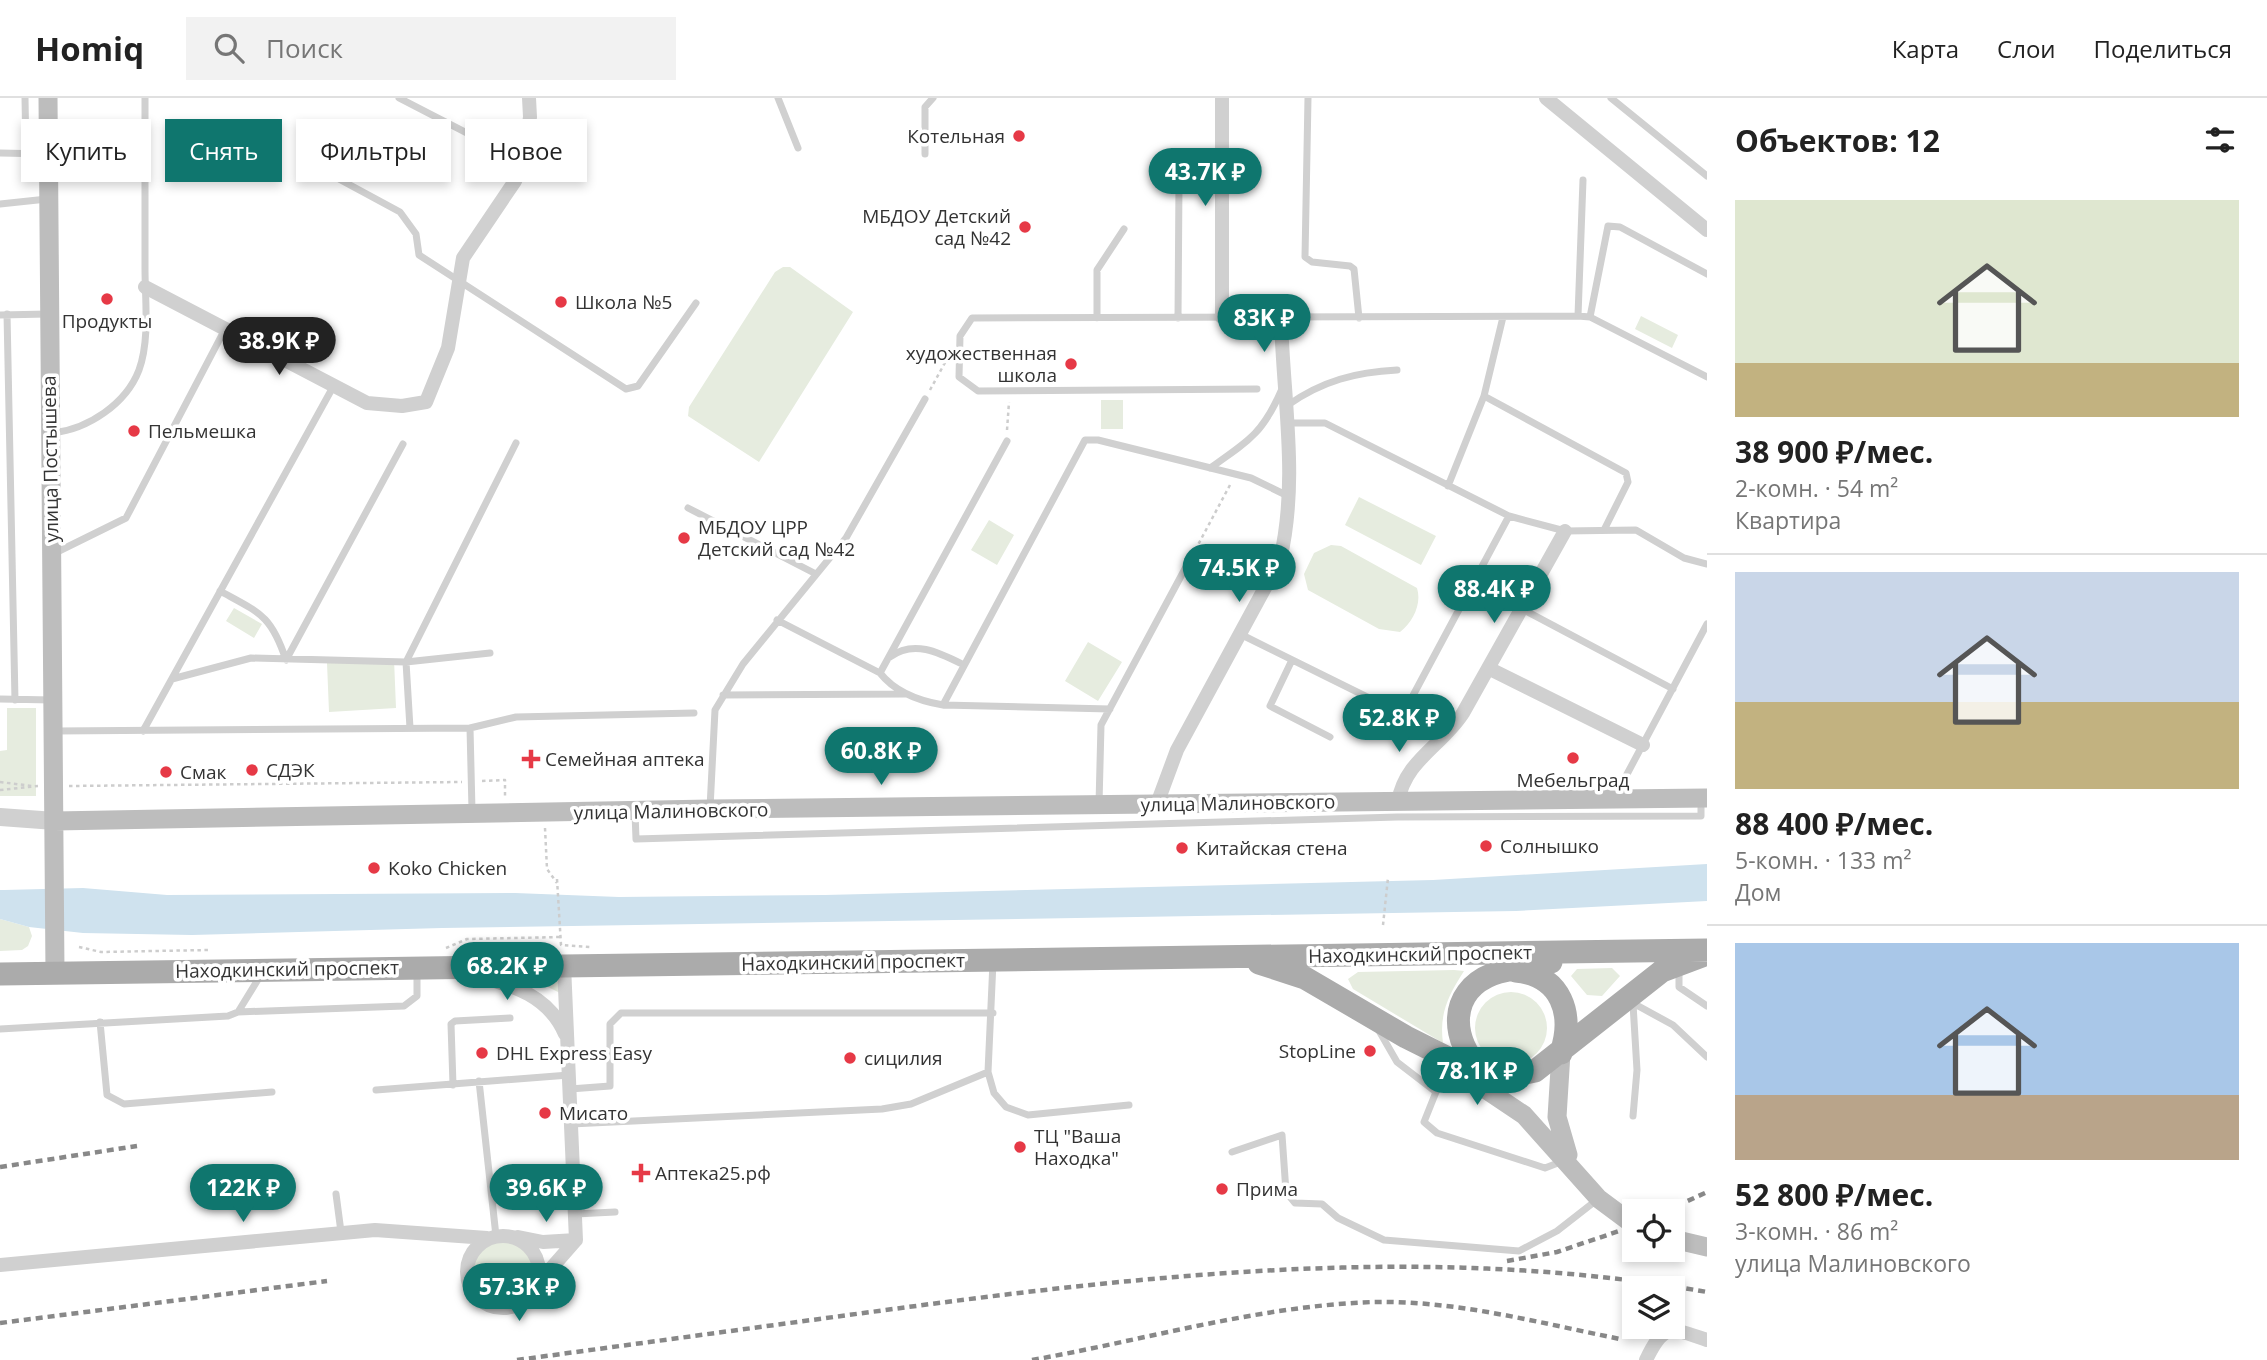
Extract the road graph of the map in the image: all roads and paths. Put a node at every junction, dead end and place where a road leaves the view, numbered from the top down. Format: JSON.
{"nodes":[{"id":1,"x":26,"y":98,"type":"edge"},
{"id":2,"x":48,"y":98,"type":"edge"},
{"id":3,"x":145,"y":98,"type":"edge"},
{"id":4,"x":399,"y":98,"type":"edge"},
{"id":5,"x":529,"y":98,"type":"edge"},
{"id":6,"x":778,"y":98,"type":"edge"},
{"id":7,"x":933,"y":98,"type":"edge"},
{"id":8,"x":1222,"y":98,"type":"edge"},
{"id":9,"x":1308,"y":98,"type":"edge"},
{"id":10,"x":1546,"y":98,"type":"edge"},
{"id":11,"x":1611,"y":98,"type":"edge"},
{"id":12,"x":26,"y":119,"type":"edge"},
{"id":13,"x":48,"y":119,"type":"edge"},
{"id":14,"x":530,"y":119,"type":"edge"},
{"id":15,"x":465,"y":132,"type":"edge"},
{"id":16,"x":798,"y":148,"type":"dead end"},
{"id":17,"x":0,"y":153,"type":"edge"},
{"id":18,"x":21,"y":154,"type":"edge"},
{"id":19,"x":925,"y":154,"type":"dead end"},
{"id":20,"x":1707,"y":176,"type":"edge"},
{"id":21,"x":1583,"y":180,"type":"dead end"},
{"id":22,"x":48,"y":182,"type":"edge"},
{"id":23,"x":344,"y":182,"type":"edge"},
{"id":24,"x":514,"y":182,"type":"edge"},
{"id":25,"x":1179,"y":183,"type":"dead end"},
{"id":26,"x":48,"y":199,"type":"junction"},
{"id":27,"x":0,"y":204,"type":"edge"},
{"id":28,"x":1124,"y":229,"type":"dead end"},
{"id":29,"x":1707,"y":230,"type":"edge"},
{"id":30,"x":1707,"y":274,"type":"edge"},
{"id":31,"x":460,"y":279,"type":"junction"},
{"id":32,"x":145,"y":287,"type":"junction"},
{"id":33,"x":696,"y":303,"type":"dead end"},
{"id":34,"x":4,"y":314,"type":"edge"},
{"id":35,"x":48,"y":314,"type":"junction"},
{"id":36,"x":1578,"y":316,"type":"junction"},
{"id":37,"x":1222,"y":317,"type":"junction"},
{"id":38,"x":1503,"y":317,"type":"junction"},
{"id":39,"x":1590,"y":317,"type":"junction"},
{"id":40,"x":1097,"y":318,"type":"junction"},
{"id":41,"x":1178,"y":318,"type":"junction"},
{"id":42,"x":1281,"y":318,"type":"junction"},
{"id":43,"x":1359,"y":318,"type":"junction"},
{"id":44,"x":225,"y":329,"type":"junction"},
{"id":45,"x":960,"y":336,"type":"junction"},
{"id":46,"x":1397,"y":370,"type":"dead end"},
{"id":47,"x":1707,"y":377,"type":"edge"},
{"id":48,"x":333,"y":387,"type":"junction"},
{"id":49,"x":1257,"y":389,"type":"dead end"},
{"id":50,"x":1283,"y":389,"type":"junction"},
{"id":51,"x":1010,"y":392,"type":"junction"},
{"id":52,"x":1484,"y":396,"type":"junction"},
{"id":53,"x":925,"y":399,"type":"joint"},
{"id":54,"x":1287,"y":406,"type":"junction"},
{"id":55,"x":1290,"y":423,"type":"junction"},
{"id":56,"x":50,"y":434,"type":"junction"},
{"id":57,"x":1007,"y":441,"type":"joint"},
{"id":58,"x":516,"y":443,"type":"dead end"},
{"id":59,"x":402,"y":444,"type":"dead end"},
{"id":60,"x":1210,"y":468,"type":"junction"},
{"id":61,"x":1235,"y":474,"type":"junction"},
{"id":62,"x":1448,"y":486,"type":"junction"},
{"id":63,"x":1290,"y":498,"type":"junction"},
{"id":64,"x":0,"y":503,"type":"edge"},
{"id":65,"x":11,"y":503,"type":"junction"},
{"id":66,"x":688,"y":508,"type":"dead end"},
{"id":67,"x":1509,"y":516,"type":"junction"},
{"id":68,"x":1604,"y":530,"type":"junction"},
{"id":69,"x":1565,"y":531,"type":"junction"},
{"id":70,"x":52,"y":554,"type":"junction"},
{"id":71,"x":1707,"y":562,"type":"edge"},
{"id":72,"x":1187,"y":565,"type":"joint"},
{"id":73,"x":816,"y":574,"type":"junction"},
{"id":74,"x":220,"y":591,"type":"junction"},
{"id":75,"x":1522,"y":609,"type":"junction"},
{"id":76,"x":777,"y":620,"type":"junction"},
{"id":77,"x":1707,"y":624,"type":"edge"},
{"id":78,"x":1242,"y":635,"type":"junction"},
{"id":79,"x":490,"y":653,"type":"dead end"},
{"id":80,"x":889,"y":658,"type":"junction"},
{"id":81,"x":286,"y":660,"type":"junction"},
{"id":82,"x":1292,"y":660,"type":"junction"},
{"id":83,"x":406,"y":662,"type":"junction"},
{"id":84,"x":964,"y":665,"type":"junction"},
{"id":85,"x":1490,"y":668,"type":"junction"},
{"id":86,"x":880,"y":673,"type":"junction"},
{"id":87,"x":172,"y":679,"type":"junction"},
{"id":88,"x":1673,"y":689,"type":"junction"},
{"id":89,"x":907,"y":694,"type":"junction"},
{"id":90,"x":723,"y":695,"type":"junction"},
{"id":91,"x":0,"y":699,"type":"edge"},
{"id":92,"x":15,"y":700,"type":"junction"},
{"id":93,"x":54,"y":700,"type":"junction"},
{"id":94,"x":943,"y":705,"type":"junction"},
{"id":95,"x":1110,"y":709,"type":"junction"},
{"id":96,"x":694,"y":713,"type":"dead end"},
{"id":97,"x":1402,"y":716,"type":"junction"},
{"id":98,"x":410,"y":728,"type":"junction"},
{"id":99,"x":470,"y":728,"type":"junction"},
{"id":100,"x":54,"y":731,"type":"junction"},
{"id":101,"x":143,"y":731,"type":"junction"},
{"id":102,"x":1447,"y":736,"type":"junction"},
{"id":103,"x":1330,"y":737,"type":"dead end"},
{"id":104,"x":1643,"y":745,"type":"junction"},
{"id":105,"x":0,"y":782,"type":"edge"},
{"id":106,"x":471,"y":782,"type":"junction"},
{"id":107,"x":45,"y":786,"type":"junction"},
{"id":108,"x":0,"y":790,"type":"edge"},
{"id":109,"x":1704,"y":798,"type":"edge"},
{"id":110,"x":1626,"y":799,"type":"junction"},
{"id":111,"x":1157,"y":804,"type":"junction"},
{"id":112,"x":1099,"y":805,"type":"junction"},
{"id":113,"x":710,"y":809,"type":"junction"},
{"id":114,"x":1398,"y":810,"type":"junction"},
{"id":115,"x":635,"y":812,"type":"junction"},
{"id":116,"x":473,"y":814,"type":"junction"},
{"id":117,"x":0,"y":817,"type":"edge"},
{"id":118,"x":55,"y":821,"type":"junction"},
{"id":119,"x":1388,"y":878,"type":"dead end"},
{"id":120,"x":557,"y":879,"type":"dead end"},
{"id":121,"x":1383,"y":925,"type":"dead end"},
{"id":122,"x":79,"y":947,"type":"dead end"},
{"id":123,"x":434,"y":948,"type":"dead end"},
{"id":124,"x":212,"y":950,"type":"dead end"},
{"id":125,"x":1707,"y":950,"type":"edge"},
{"id":126,"x":1621,"y":951,"type":"junction"},
{"id":127,"x":1413,"y":954,"type":"junction"},
{"id":128,"x":1707,"y":955,"type":"edge"},
{"id":129,"x":1204,"y":957,"type":"junction"},
{"id":130,"x":993,"y":960,"type":"junction"},
{"id":131,"x":1681,"y":962,"type":"junction"},
{"id":132,"x":564,"y":965,"type":"junction"},
{"id":133,"x":417,"y":967,"type":"junction"},
{"id":134,"x":447,"y":967,"type":"junction"},
{"id":135,"x":264,"y":970,"type":"junction"},
{"id":136,"x":1511,"y":971,"type":"junction"},
{"id":137,"x":55,"y":973,"type":"junction"},
{"id":138,"x":0,"y":974,"type":"edge"},
{"id":139,"x":1631,"y":1001,"type":"junction"},
{"id":140,"x":1707,"y":1006,"type":"edge"},
{"id":141,"x":238,"y":1012,"type":"junction"},
{"id":142,"x":993,"y":1013,"type":"junction"},
{"id":143,"x":1371,"y":1016,"type":"junction"},
{"id":144,"x":510,"y":1018,"type":"dead end"},
{"id":145,"x":100,"y":1022,"type":"junction"},
{"id":146,"x":0,"y":1029,"type":"edge"},
{"id":147,"x":568,"y":1041,"type":"junction"},
{"id":148,"x":1560,"y":1054,"type":"junction"},
{"id":149,"x":1454,"y":1055,"type":"junction"},
{"id":150,"x":1707,"y":1057,"type":"edge"},
{"id":151,"x":988,"y":1072,"type":"junction"},
{"id":152,"x":1484,"y":1073,"type":"junction"},
{"id":153,"x":479,"y":1081,"type":"junction"},
{"id":154,"x":570,"y":1082,"type":"junction"},
{"id":155,"x":453,"y":1085,"type":"junction"},
{"id":156,"x":376,"y":1090,"type":"dead end"},
{"id":157,"x":272,"y":1092,"type":"dead end"},
{"id":158,"x":1436,"y":1092,"type":"junction"},
{"id":159,"x":1505,"y":1101,"type":"junction"},
{"id":160,"x":1129,"y":1105,"type":"dead end"},
{"id":161,"x":1633,"y":1116,"type":"dead end"},
{"id":162,"x":571,"y":1125,"type":"junction"},
{"id":163,"x":1232,"y":1152,"type":"dead end"},
{"id":164,"x":1566,"y":1158,"type":"junction"},
{"id":165,"x":336,"y":1194,"type":"dead end"},
{"id":166,"x":1599,"y":1199,"type":"junction"},
{"id":167,"x":615,"y":1212,"type":"dead end"},
{"id":168,"x":575,"y":1214,"type":"junction"},
{"id":169,"x":1622,"y":1216,"type":"edge"},
{"id":170,"x":341,"y":1233,"type":"junction"},
{"id":171,"x":513,"y":1236,"type":"junction"},
{"id":172,"x":492,"y":1237,"type":"junction"},
{"id":173,"x":576,"y":1240,"type":"junction"},
{"id":174,"x":1685,"y":1242,"type":"edge"},
{"id":175,"x":1707,"y":1247,"type":"edge"},
{"id":176,"x":0,"y":1265,"type":"edge"},
{"id":177,"x":537,"y":1285,"type":"junction"},
{"id":178,"x":1707,"y":1340,"type":"edge"},
{"id":179,"x":1646,"y":1360,"type":"edge"}],
"edges":[{"from":1,"to":12,"type":"lane"},
{"from":2,"to":13,"type":"main road","name":"улица Постышева"},
{"from":3,"to":32,"type":"lane"},
{"from":4,"to":15,"type":"lane"},
{"from":5,"to":14,"type":"street"},
{"from":6,"to":16,"type":"lane"},
{"from":7,"to":19,"type":"lane"},
{"from":8,"to":37,"type":"street"},
{"from":9,"to":43,"type":"lane"},
{"from":10,"to":29,"type":"street"},
{"from":11,"to":20,"type":"lane"},
{"from":17,"to":18,"type":"lane"},
{"from":21,"to":36,"type":"lane"},
{"from":22,"to":26,"type":"main road","name":"улица Постышева"},
{"from":23,"to":31,"type":"lane"},
{"from":24,"to":31,"type":"street"},
{"from":25,"to":41,"type":"lane"},
{"from":26,"to":27,"type":"lane"},
{"from":26,"to":35,"type":"main road","name":"улица Постышева"},
{"from":28,"to":40,"type":"lane"},
{"from":30,"to":39,"type":"lane"},
{"from":31,"to":33,"type":"lane"},
{"from":31,"to":48,"type":"street"},
{"from":32,"to":44,"type":"street"},
{"from":32,"to":56,"type":"lane"},
{"from":34,"to":35,"type":"lane"},
{"from":34,"to":65,"type":"lane"},
{"from":35,"to":56,"type":"main road","name":"улица Постышева"},
{"from":36,"to":38,"type":"lane"},
{"from":36,"to":39,"type":"lane"},
{"from":37,"to":41,"type":"lane"},
{"from":37,"to":42,"type":"lane"},
{"from":38,"to":43,"type":"lane"},
{"from":38,"to":52,"type":"lane"},
{"from":39,"to":47,"type":"lane"},
{"from":40,"to":41,"type":"lane"},
{"from":40,"to":45,"type":"lane"},
{"from":42,"to":43,"type":"lane"},
{"from":42,"to":50,"type":"street"},
{"from":44,"to":48,"type":"street"},
{"from":44,"to":70,"type":"lane"},
{"from":45,"to":51,"type":"lane"},
{"from":45,"to":53,"type":"path"},
{"from":46,"to":54,"type":"lane"},
{"from":48,"to":74,"type":"lane"},
{"from":49,"to":51,"type":"lane"},
{"from":50,"to":54,"type":"street"},
{"from":50,"to":60,"type":"lane"},
{"from":51,"to":57,"type":"path"},
{"from":52,"to":62,"type":"lane"},
{"from":52,"to":68,"type":"lane"},
{"from":53,"to":73,"type":"lane"},
{"from":54,"to":55,"type":"street"},
{"from":55,"to":62,"type":"lane"},
{"from":55,"to":63,"type":"street"},
{"from":56,"to":70,"type":"main road","name":"улица Постышева"},
{"from":57,"to":80,"type":"lane"},
{"from":58,"to":83,"type":"lane"},
{"from":59,"to":81,"type":"lane"},
{"from":60,"to":61,"type":"lane"},
{"from":60,"to":84,"type":"lane"},
{"from":61,"to":63,"type":"lane"},
{"from":61,"to":72,"type":"path"},
{"from":62,"to":67,"type":"lane"},
{"from":63,"to":78,"type":"street"},
{"from":64,"to":65,"type":"lane"},
{"from":65,"to":92,"type":"lane"},
{"from":66,"to":73,"type":"lane"},
{"from":67,"to":69,"type":"lane"},
{"from":67,"to":97,"type":"lane"},
{"from":68,"to":69,"type":"lane"},
{"from":68,"to":71,"type":"lane"},
{"from":69,"to":75,"type":"street"},
{"from":70,"to":93,"type":"main road","name":"улица Постышева"},
{"from":72,"to":95,"type":"lane"},
{"from":73,"to":76,"type":"lane"},
{"from":74,"to":81,"type":"lane"},
{"from":74,"to":87,"type":"lane"},
{"from":75,"to":85,"type":"street"},
{"from":75,"to":88,"type":"lane"},
{"from":76,"to":86,"type":"lane"},
{"from":76,"to":90,"type":"lane"},
{"from":77,"to":88,"type":"lane"},
{"from":78,"to":82,"type":"lane"},
{"from":78,"to":111,"type":"street"},
{"from":79,"to":83,"type":"lane"},
{"from":80,"to":84,"type":"lane"},
{"from":80,"to":86,"type":"lane"},
{"from":81,"to":83,"type":"lane"},
{"from":81,"to":87,"type":"lane"},
{"from":82,"to":97,"type":"lane"},
{"from":82,"to":103,"type":"lane"},
{"from":83,"to":98,"type":"lane"},
{"from":84,"to":94,"type":"lane"},
{"from":85,"to":102,"type":"street"},
{"from":85,"to":104,"type":"street"},
{"from":86,"to":89,"type":"lane"},
{"from":87,"to":101,"type":"lane"},
{"from":88,"to":104,"type":"lane"},
{"from":89,"to":90,"type":"lane"},
{"from":89,"to":94,"type":"lane"},
{"from":90,"to":113,"type":"lane"},
{"from":91,"to":92,"type":"lane"},
{"from":92,"to":93,"type":"lane"},
{"from":93,"to":100,"type":"main road","name":"улица Постышева"},
{"from":94,"to":95,"type":"lane"},
{"from":95,"to":112,"type":"lane"},
{"from":96,"to":99,"type":"lane"},
{"from":97,"to":102,"type":"lane"},
{"from":98,"to":99,"type":"lane"},
{"from":98,"to":101,"type":"lane"},
{"from":99,"to":106,"type":"lane"},
{"from":100,"to":101,"type":"lane"},
{"from":100,"to":107,"type":"main road","name":"улица Постышева"},
{"from":102,"to":114,"type":"street"},
{"from":104,"to":110,"type":"lane"},
{"from":105,"to":107,"type":"path"},
{"from":106,"to":107,"type":"path"},
{"from":106,"to":116,"type":"lane"},
{"from":107,"to":108,"type":"path"},
{"from":107,"to":118,"type":"main road","name":"улица Постышева"},
{"from":109,"to":110,"type":"main road","name":"улица Малиновского"},
{"from":109,"to":114,"type":"lane"},
{"from":110,"to":114,"type":"main road","name":"улица Малиновского"},
{"from":111,"to":112,"type":"main road","name":"улица Малиновского"},
{"from":111,"to":114,"type":"main road","name":"улица Малиновского"},
{"from":112,"to":113,"type":"main road","name":"улица Малиновского"},
{"from":113,"to":115,"type":"main road","name":"улица Малиновского"},
{"from":114,"to":115,"type":"lane"},
{"from":115,"to":116,"type":"main road","name":"улица Малиновского"},
{"from":116,"to":118,"type":"main road","name":"улица Малиновского"},
{"from":117,"to":118,"type":"street"},
{"from":118,"to":137,"type":"main road","name":"улица Постышева"},
{"from":119,"to":121,"type":"path"},
{"from":120,"to":123,"type":"path"},
{"from":122,"to":124,"type":"path"},
{"from":125,"to":126,"type":"main road","name":"Находкинский проспект"},
{"from":126,"to":127,"type":"main road","name":"Находкинский проспект"},
{"from":126,"to":136,"type":"main road"},
{"from":127,"to":129,"type":"main road","name":"Находкинский проспект"},
{"from":127,"to":136,"type":"main road"},
{"from":128,"to":131,"type":"main road"},
{"from":129,"to":130,"type":"main road","name":"Находкинский проспект"},
{"from":129,"to":143,"type":"main road"},
{"from":130,"to":132,"type":"main road","name":"Находкинский проспект"},
{"from":130,"to":142,"type":"lane"},
{"from":131,"to":139,"type":"main road"},
{"from":131,"to":140,"type":"lane"},
{"from":132,"to":134,"type":"main road","name":"Находкинский проспект"},
{"from":132,"to":147,"type":"street"},
{"from":133,"to":134,"type":"main road","name":"Находкинский проспект"},
{"from":133,"to":135,"type":"main road","name":"Находкинский проспект"},
{"from":133,"to":141,"type":"lane"},
{"from":134,"to":147,"type":"street"},
{"from":135,"to":137,"type":"main road","name":"Находкинский проспект"},
{"from":135,"to":141,"type":"lane"},
{"from":136,"to":148,"type":"main road"},
{"from":136,"to":149,"type":"main road"},
{"from":137,"to":138,"type":"main road","name":"Находкинский проспект"},
{"from":139,"to":148,"type":"main road"},
{"from":139,"to":150,"type":"lane"},
{"from":139,"to":161,"type":"lane"},
{"from":141,"to":145,"type":"lane"},
{"from":142,"to":151,"type":"lane"},
{"from":142,"to":154,"type":"lane"},
{"from":143,"to":149,"type":"main road"},
{"from":143,"to":158,"type":"lane"},
{"from":144,"to":155,"type":"lane"},
{"from":145,"to":146,"type":"lane"},
{"from":145,"to":157,"type":"lane"},
{"from":147,"to":154,"type":"street"},
{"from":148,"to":152,"type":"main road"},
{"from":148,"to":164,"type":"main road"},
{"from":149,"to":152,"type":"main road"},
{"from":149,"to":158,"type":"lane"},
{"from":149,"to":159,"type":"main road"},
{"from":151,"to":160,"type":"lane"},
{"from":151,"to":162,"type":"lane"},
{"from":152,"to":159,"type":"main road"},
{"from":153,"to":154,"type":"lane"},
{"from":153,"to":155,"type":"lane"},
{"from":153,"to":172,"type":"lane"},
{"from":154,"to":162,"type":"street"},
{"from":155,"to":156,"type":"lane"},
{"from":158,"to":164,"type":"lane"},
{"from":159,"to":164,"type":"main road"},
{"from":162,"to":168,"type":"street"},
{"from":163,"to":166,"type":"lane"},
{"from":164,"to":166,"type":"main road"},
{"from":165,"to":170,"type":"lane"},
{"from":166,"to":169,"type":"main road"},
{"from":167,"to":168,"type":"lane"},
{"from":168,"to":173,"type":"street"},
{"from":170,"to":172,"type":"street"},
{"from":170,"to":176,"type":"street"},
{"from":171,"to":172,"type":"street"},
{"from":171,"to":173,"type":"street"},
{"from":171,"to":177,"type":"street"},
{"from":172,"to":177,"type":"street"},
{"from":173,"to":177,"type":"street"},
{"from":174,"to":175,"type":"main road"},
{"from":178,"to":179,"type":"street"}]}
